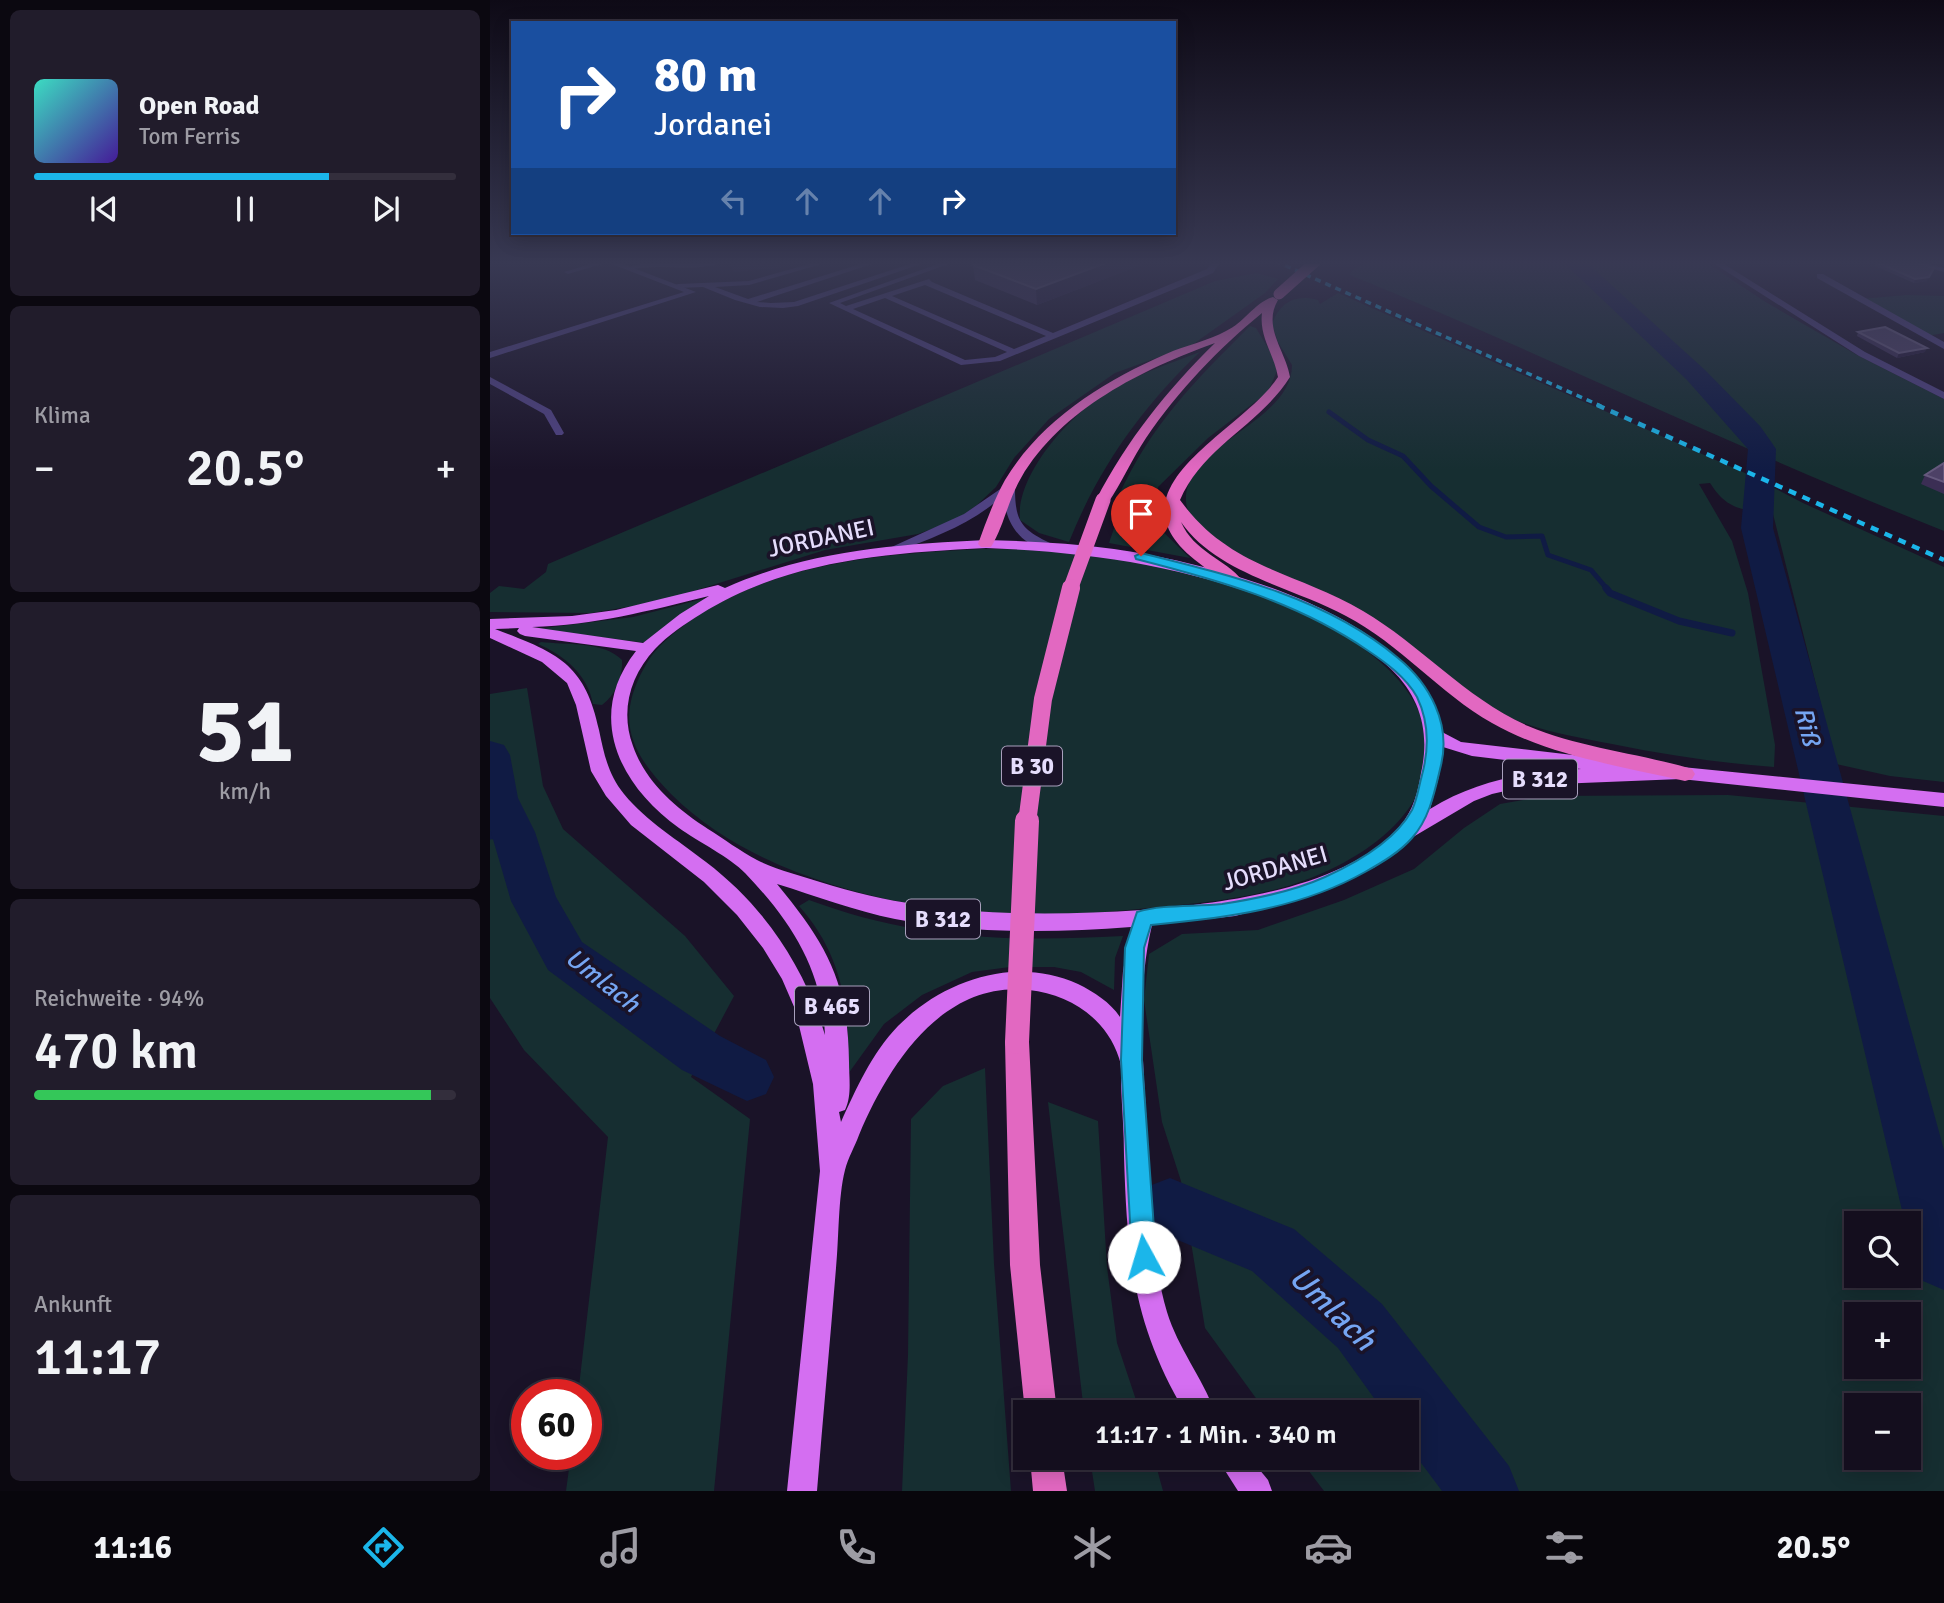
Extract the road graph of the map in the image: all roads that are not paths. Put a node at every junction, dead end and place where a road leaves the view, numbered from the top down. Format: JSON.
{"nodes":[{"id":1,"x":568,"y":331,"type":"edge"},
{"id":2,"x":893,"y":331,"type":"edge"},
{"id":3,"x":965,"y":331,"type":"edge"},
{"id":4,"x":1041,"y":331,"type":"edge"},
{"id":5,"x":1067,"y":331,"type":"edge"},
{"id":6,"x":1236,"y":331,"type":"edge"},
{"id":7,"x":1266,"y":331,"type":"edge"},
{"id":8,"x":1823,"y":331,"type":"edge"},
{"id":9,"x":1917,"y":331,"type":"edge"},
{"id":10,"x":1233,"y":333,"type":"junction"},
{"id":11,"x":1054,"y":336,"type":"junction"},
{"id":12,"x":1944,"y":346,"type":"edge"},
{"id":13,"x":1014,"y":352,"type":"junction"},
{"id":14,"x":490,"y":355,"type":"edge"},
{"id":15,"x":490,"y":380,"type":"edge"},
{"id":16,"x":1944,"y":396,"type":"edge"},
{"id":17,"x":559,"y":433,"type":"dead end"},
{"id":18,"x":1010,"y":485,"type":"junction"},
{"id":19,"x":1174,"y":502,"type":"junction"},
{"id":20,"x":986,"y":544,"type":"junction"},
{"id":21,"x":1046,"y":545,"type":"junction"},
{"id":22,"x":891,"y":550,"type":"junction"},
{"id":23,"x":1235,"y":581,"type":"junction"},
{"id":24,"x":749,"y":582,"type":"junction"},
{"id":25,"x":490,"y":625,"type":"edge"},
{"id":26,"x":490,"y":632,"type":"edge"},
{"id":27,"x":647,"y":648,"type":"junction"},
{"id":28,"x":1435,"y":736,"type":"junction"},
{"id":29,"x":1685,"y":774,"type":"junction"},
{"id":30,"x":1936,"y":799,"type":"edge"},
{"id":31,"x":1406,"y":833,"type":"junction"},
{"id":32,"x":750,"y":865,"type":"junction"},
{"id":33,"x":1144,"y":918,"type":"junction"},
{"id":34,"x":1132,"y":1060,"type":"junction"},
{"id":35,"x":832,"y":1171,"type":"junction"},
{"id":36,"x":1040,"y":1400,"type":"edge"},
{"id":37,"x":1194,"y":1400,"type":"edge"},
{"id":38,"x":1047,"y":1470,"type":"edge"},
{"id":39,"x":1241,"y":1470,"type":"edge"},
{"id":40,"x":802,"y":1491,"type":"edge"},
{"id":41,"x":1050,"y":1491,"type":"edge"},
{"id":42,"x":1256,"y":1491,"type":"edge"}],
"edges":[{"from":1,"to":14,"type":"street"},
{"from":2,"to":13,"type":"street"},
{"from":3,"to":13,"type":"street"},
{"from":4,"to":11,"type":"street"},
{"from":5,"to":11,"type":"street"},
{"from":6,"to":10,"type":"highway","number":"B 30"},
{"from":7,"to":19,"type":"highway"},
{"from":8,"to":16,"type":"street"},
{"from":9,"to":12,"type":"street"},
{"from":10,"to":18,"type":"highway","number":"B 30"},
{"from":10,"to":36,"type":"highway","number":"B 30","bridge":true},
{"from":11,"to":13,"type":"street"},
{"from":15,"to":17,"type":"street"},
{"from":18,"to":20,"type":"highway","number":"B 30"},
{"from":18,"to":21,"type":"street"},
{"from":18,"to":22,"type":"street"},
{"from":19,"to":23,"type":"highway"},
{"from":19,"to":29,"type":"highway"},
{"from":20,"to":21,"type":"main road","name":"JORDANEI","number":"B 312"},
{"from":20,"to":22,"type":"main road","name":"JORDANEI","number":"B 312"},
{"from":21,"to":23,"type":"main road","name":"JORDANEI","number":"B 312"},
{"from":22,"to":24,"type":"main road","name":"JORDANEI","number":"B 312"},
{"from":23,"to":28,"type":"main road","name":"JORDANEI","number":"B 312"},
{"from":24,"to":25,"type":"main road","number":"B 312"},
{"from":24,"to":27,"type":"main road","name":"JORDANEI","number":"B 312"},
{"from":25,"to":27,"type":"main road","number":"B 312"},
{"from":26,"to":35,"type":"main road"},
{"from":27,"to":32,"type":"main road","name":"JORDANEI","number":"B 312"},
{"from":28,"to":29,"type":"main road","number":"B 312"},
{"from":28,"to":31,"type":"main road","name":"JORDANEI","number":"B 312"},
{"from":29,"to":30,"type":"main road","number":"B 312"},
{"from":29,"to":31,"type":"main road","number":"B 312"},
{"from":31,"to":33,"type":"main road","name":"JORDANEI","number":"B 312"},
{"from":32,"to":33,"type":"main road","name":"JORDANEI","number":"B 312"},
{"from":32,"to":35,"type":"main road","number":"B 465"},
{"from":33,"to":34,"type":"main road"},
{"from":34,"to":35,"type":"main road"},
{"from":34,"to":37,"type":"main road"},
{"from":35,"to":40,"type":"main road","number":"B 465"},
{"from":38,"to":41,"type":"highway"},
{"from":39,"to":42,"type":"main road"}]}
